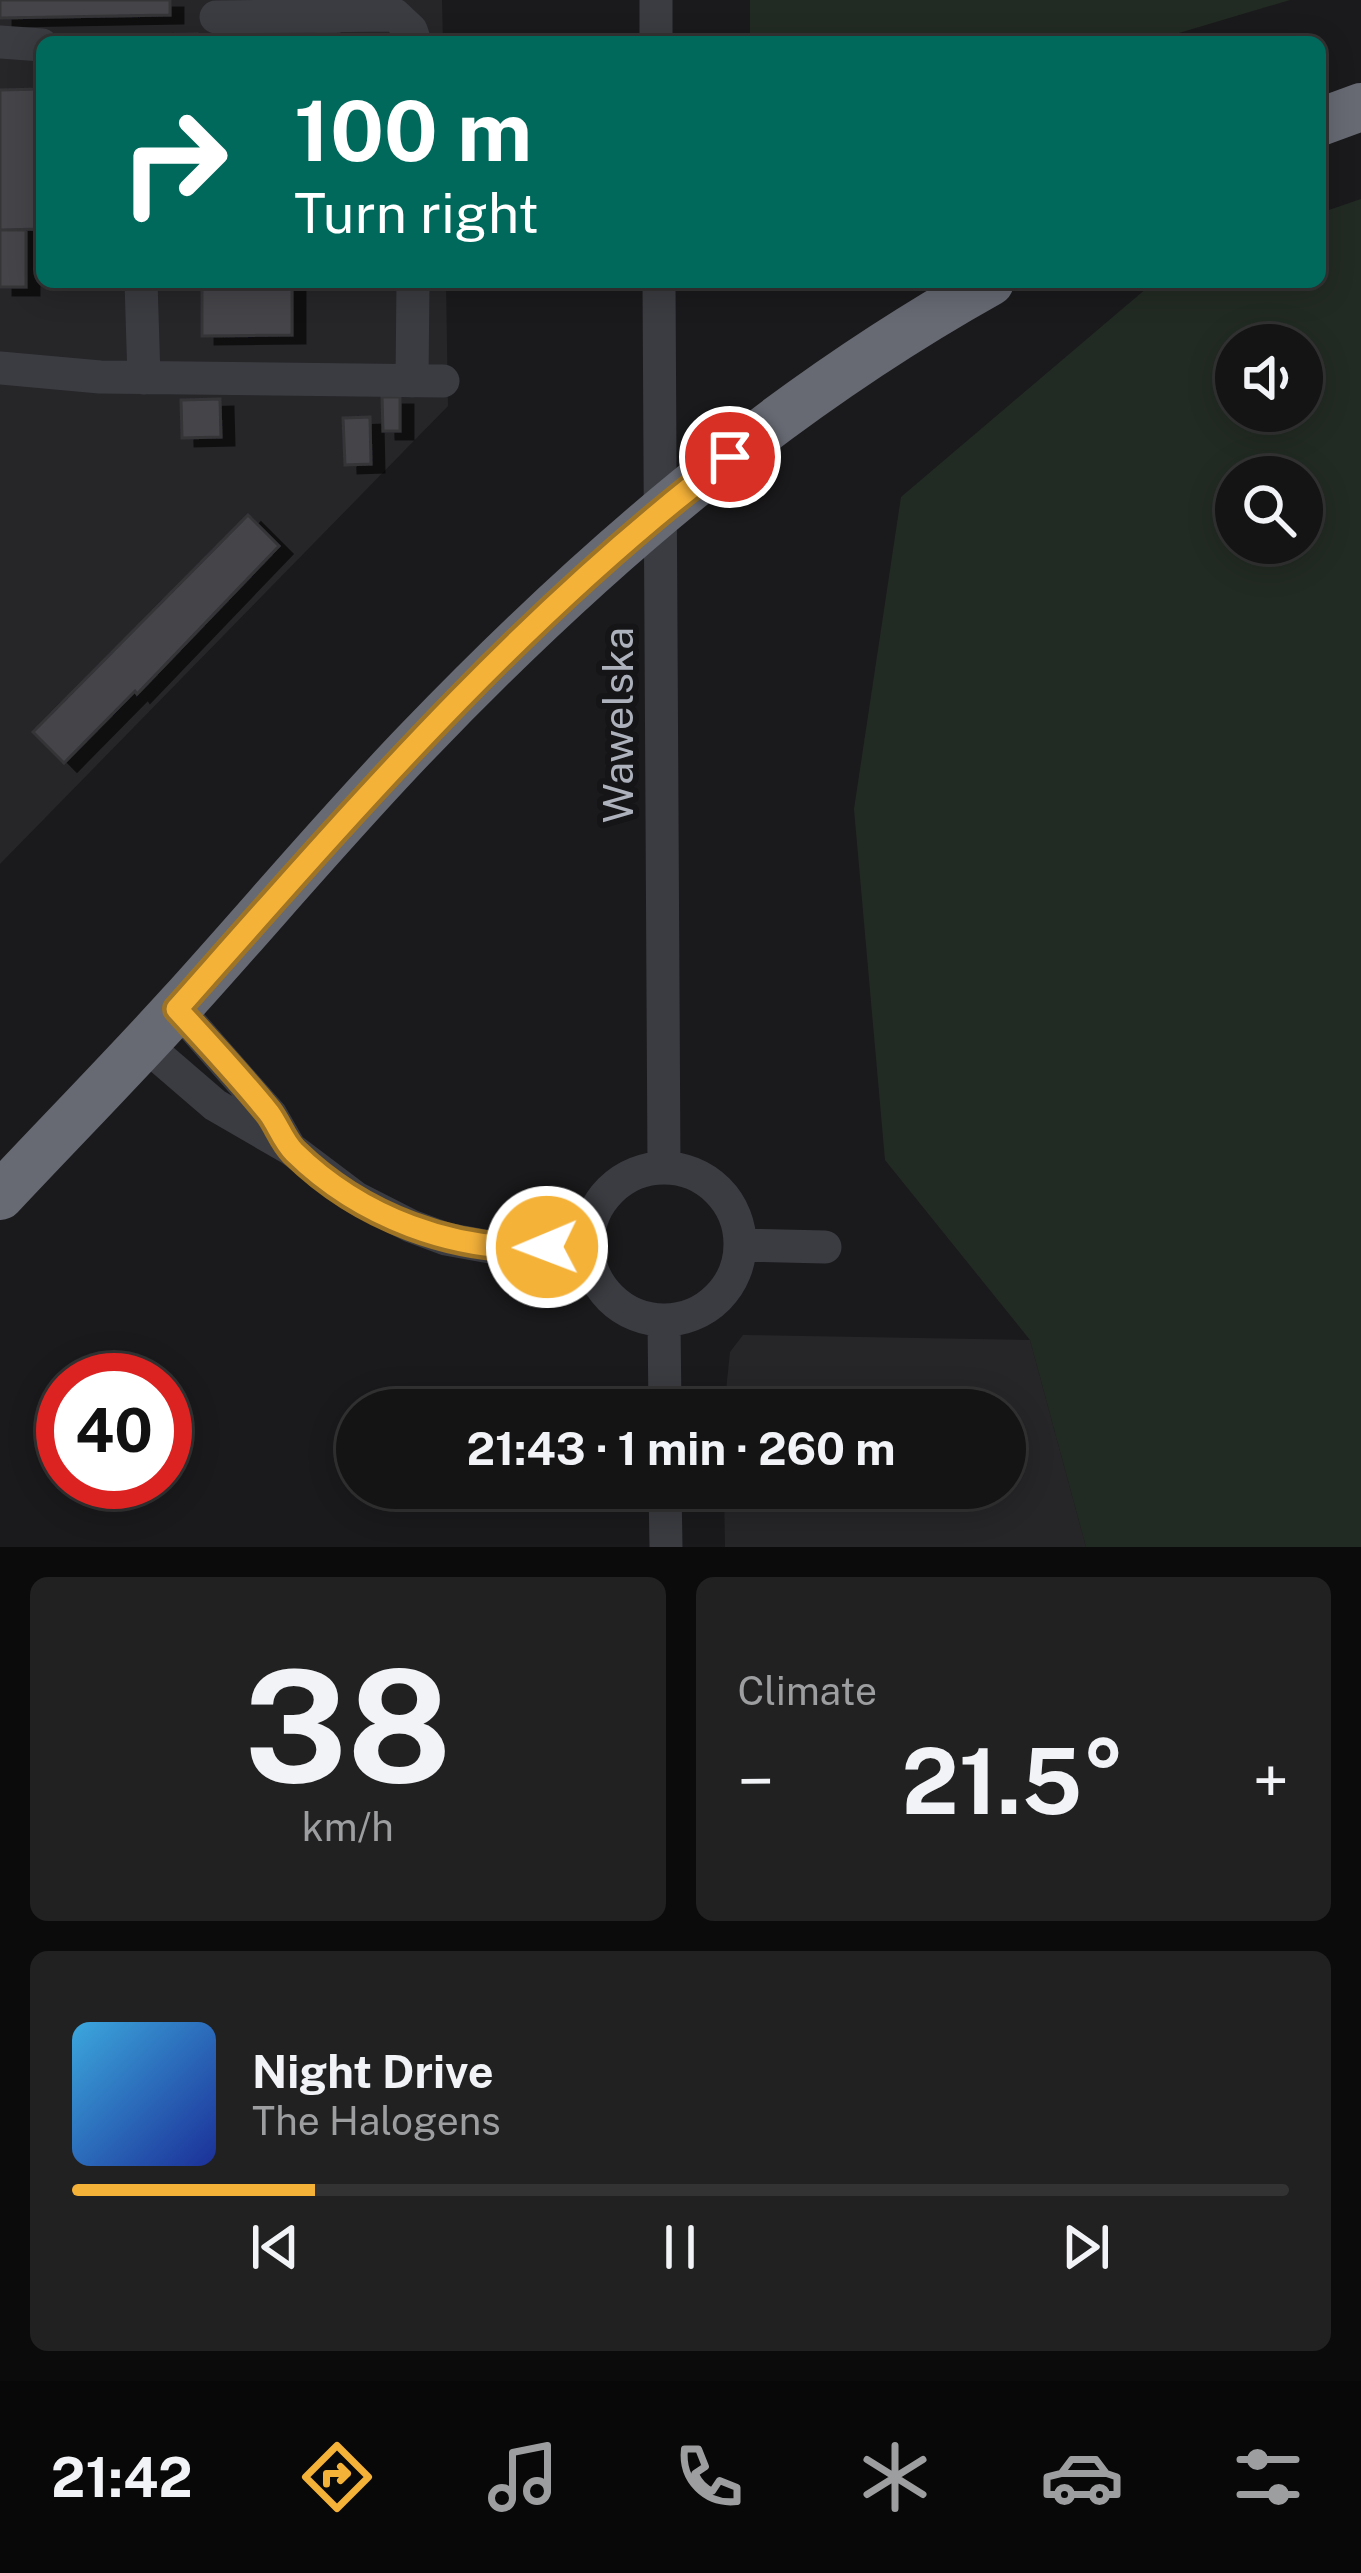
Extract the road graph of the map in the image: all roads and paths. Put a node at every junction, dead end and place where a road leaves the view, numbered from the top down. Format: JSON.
{"nodes":[{"id":1,"x":656,"y":0,"type":"edge"},
{"id":2,"x":216,"y":17,"type":"dead end"},
{"id":3,"x":413,"y":36,"type":"edge"},
{"id":4,"x":656,"y":36,"type":"edge"},
{"id":5,"x":0,"y":42,"type":"edge"},
{"id":6,"x":36,"y":45,"type":"edge"},
{"id":7,"x":1361,"y":107,"type":"edge"},
{"id":8,"x":1326,"y":120,"type":"edge"},
{"id":9,"x":141,"y":288,"type":"edge"},
{"id":10,"x":414,"y":288,"type":"edge"},
{"id":11,"x":659,"y":288,"type":"edge"},
{"id":12,"x":980,"y":288,"type":"edge"},
{"id":13,"x":0,"y":368,"type":"edge"},
{"id":14,"x":144,"y":378,"type":"junction"},
{"id":15,"x":177,"y":1009,"type":"junction"},
{"id":16,"x":143,"y":1043,"type":"junction"},
{"id":17,"x":291,"y":1149,"type":"junction"},
{"id":18,"x":664,"y":1168,"type":"junction"},
{"id":19,"x":0,"y":1196,"type":"edge"},
{"id":20,"x":587,"y":1244,"type":"junction"},
{"id":21,"x":740,"y":1245,"type":"junction"},
{"id":22,"x":824,"y":1247,"type":"dead end"},
{"id":23,"x":664,"y":1321,"type":"junction"},
{"id":24,"x":665,"y":1389,"type":"edge"},
{"id":25,"x":665,"y":1509,"type":"edge"},
{"id":26,"x":666,"y":1547,"type":"edge"}],
"edges":[{"from":1,"to":4,"type":"street"},
{"from":2,"to":3,"type":"street"},
{"from":5,"to":6,"type":"street"},
{"from":7,"to":8,"type":"highway"},
{"from":9,"to":14,"type":"street"},
{"from":10,"to":14,"type":"street"},
{"from":11,"to":18,"type":"street","name":"Wawelska"},
{"from":12,"to":15,"type":"highway"},
{"from":13,"to":14,"type":"street"},
{"from":15,"to":16,"type":"highway"},
{"from":15,"to":17,"type":"street"},
{"from":16,"to":17,"type":"street"},
{"from":16,"to":19,"type":"highway"},
{"from":17,"to":20,"type":"street"},
{"from":18,"to":20,"type":"street"},
{"from":18,"to":21,"type":"street"},
{"from":20,"to":23,"type":"street"},
{"from":21,"to":22,"type":"street"},
{"from":21,"to":23,"type":"street"},
{"from":23,"to":24,"type":"street"},
{"from":25,"to":26,"type":"street"}]}
